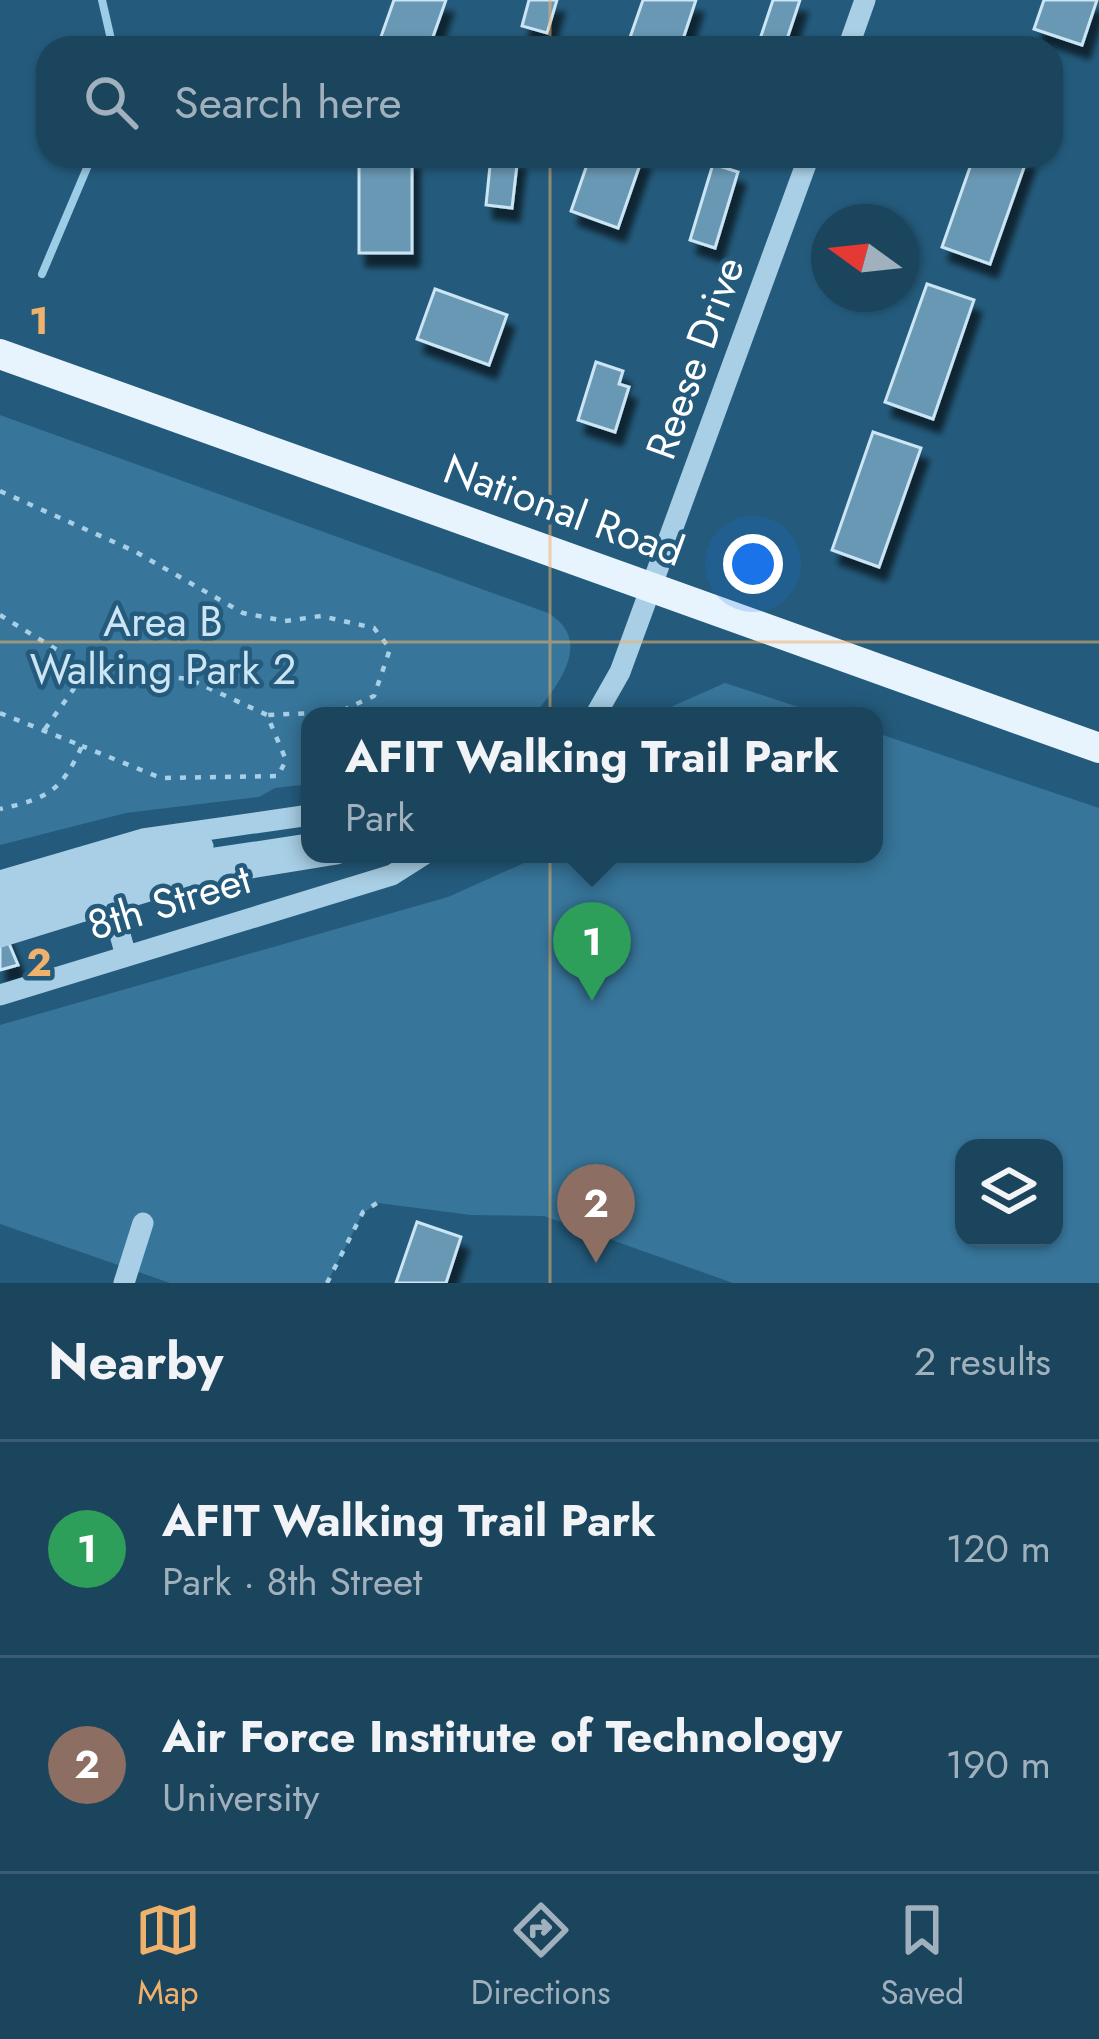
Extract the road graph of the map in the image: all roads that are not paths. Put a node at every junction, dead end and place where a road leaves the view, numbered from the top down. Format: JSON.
{"nodes":[{"id":1,"x":866,"y":0,"type":"edge"},
{"id":2,"x":852,"y":36,"type":"edge"},
{"id":3,"x":805,"y":168,"type":"edge"},
{"id":4,"x":0,"y":354,"type":"edge"},
{"id":5,"x":653,"y":586,"type":"junction"},
{"id":6,"x":600,"y":707,"type":"edge"},
{"id":7,"x":1099,"y":748,"type":"edge"},
{"id":8,"x":301,"y":816,"type":"edge"},
{"id":9,"x":301,"y":830,"type":"edge"},
{"id":10,"x":301,"y":845,"type":"edge"},
{"id":11,"x":301,"y":860,"type":"edge"},
{"id":12,"x":410,"y":863,"type":"edge"},
{"id":13,"x":104,"y":877,"type":"junction"},
{"id":14,"x":0,"y":881,"type":"edge"},
{"id":15,"x":0,"y":900,"type":"edge"},
{"id":16,"x":0,"y":919,"type":"edge"},
{"id":17,"x":0,"y":937,"type":"edge"},
{"id":18,"x":126,"y":956,"type":"junction"},
{"id":19,"x":0,"y":995,"type":"edge"},
{"id":20,"x":143,"y":1223,"type":"dead end"},
{"id":21,"x":124,"y":1283,"type":"edge"}],
"edges":[{"from":1,"to":2,"type":"street"},
{"from":3,"to":5,"type":"street","name":"Reese Drive"},
{"from":4,"to":5,"type":"main road","name":"National Road"},
{"from":5,"to":6,"type":"street"},
{"from":5,"to":7,"type":"main road","name":"National Road"},
{"from":8,"to":13,"type":"street"},
{"from":9,"to":13,"type":"street"},
{"from":10,"to":13,"type":"street"},
{"from":11,"to":13,"type":"street"},
{"from":12,"to":18,"type":"street","name":"8th Street"},
{"from":13,"to":14,"type":"street"},
{"from":13,"to":15,"type":"street"},
{"from":13,"to":16,"type":"street"},
{"from":13,"to":17,"type":"street"},
{"from":13,"to":18,"type":"street"},
{"from":18,"to":19,"type":"street","name":"8th Street"},
{"from":20,"to":21,"type":"street"}]}
